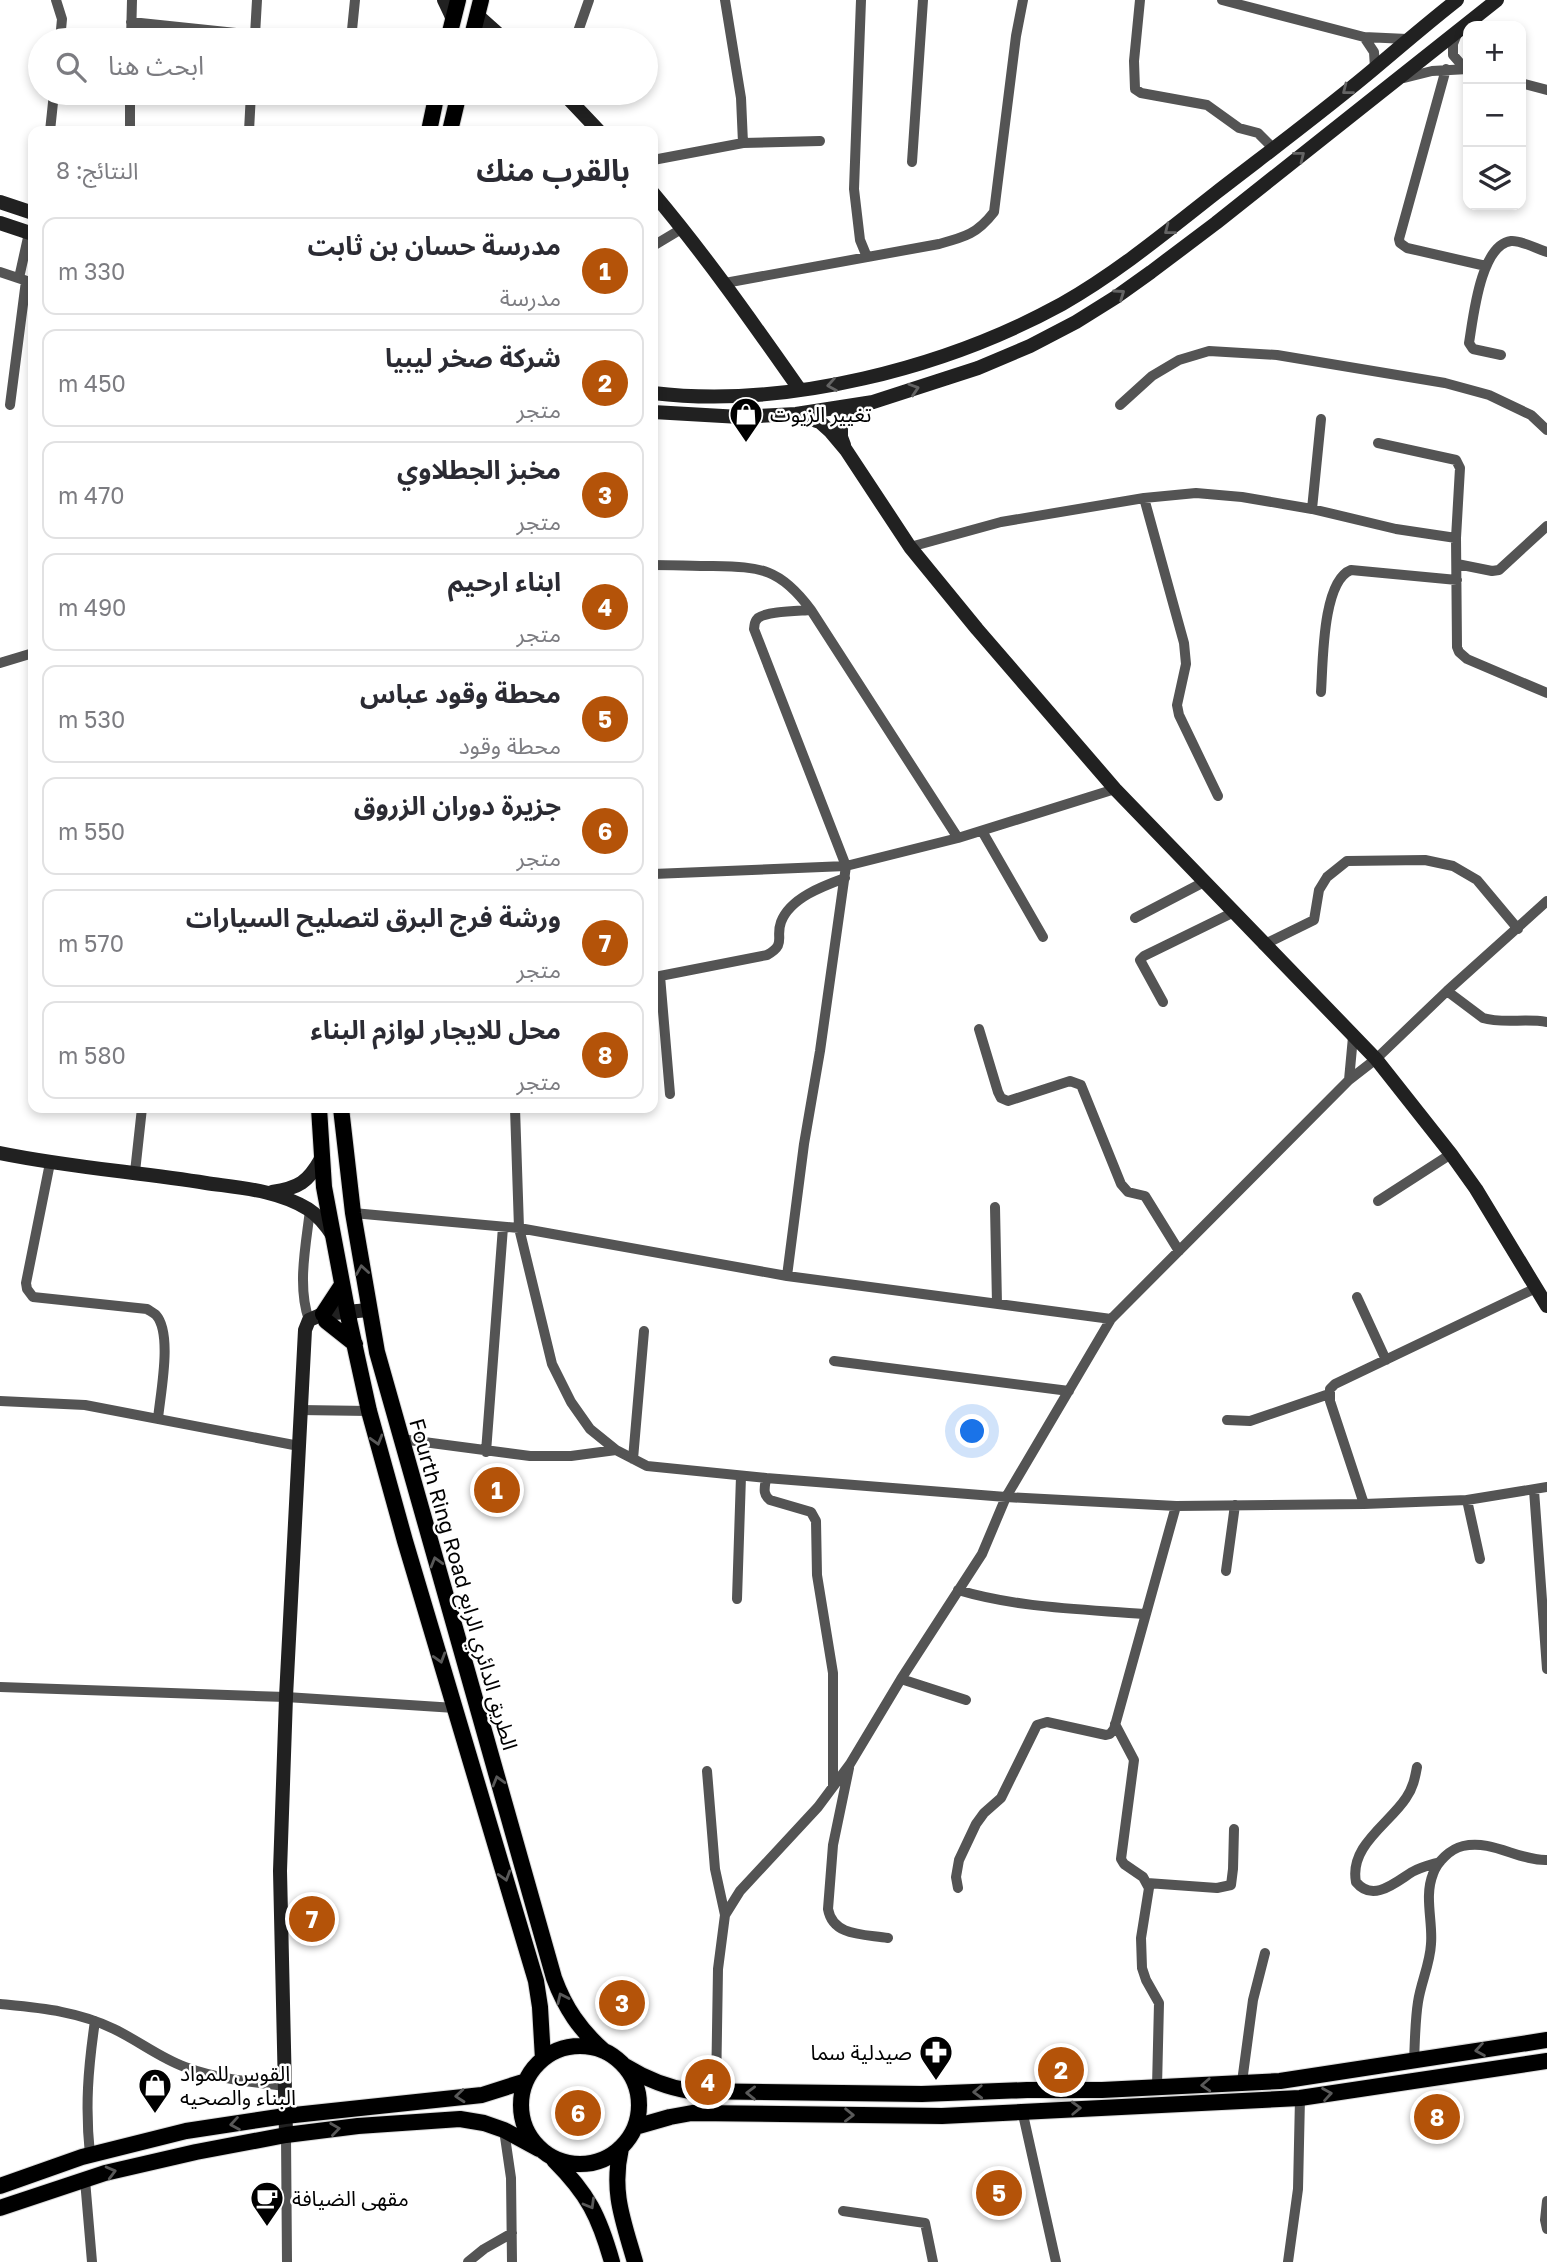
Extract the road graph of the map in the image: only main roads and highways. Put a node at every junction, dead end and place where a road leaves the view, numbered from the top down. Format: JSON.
{"nodes":[{"id":1,"x":458,"y":0,"type":"edge"},
{"id":2,"x":479,"y":8,"type":"edge"},
{"id":3,"x":451,"y":28,"type":"edge"},
{"id":4,"x":474,"y":28,"type":"edge"},
{"id":5,"x":434,"y":105,"type":"edge"},
{"id":6,"x":456,"y":105,"type":"edge"},
{"id":7,"x":430,"y":126,"type":"edge"},
{"id":8,"x":451,"y":126,"type":"edge"},
{"id":9,"x":319,"y":1113,"type":"edge"},
{"id":10,"x":342,"y":1113,"type":"edge"},
{"id":11,"x":342,"y":1285,"type":"junction"},
{"id":12,"x":355,"y":1344,"type":"junction"},
{"id":13,"x":1547,"y":2040,"type":"edge"},
{"id":14,"x":604,"y":2051,"type":"junction"},
{"id":15,"x":543,"y":2059,"type":"junction"},
{"id":16,"x":1545,"y":2064,"type":"edge"},
{"id":17,"x":625,"y":2066,"type":"junction"},
{"id":18,"x":526,"y":2081,"type":"junction"},
{"id":19,"x":635,"y":2127,"type":"junction"},
{"id":20,"x":621,"y":2148,"type":"junction"},
{"id":21,"x":544,"y":2152,"type":"junction"},
{"id":22,"x":0,"y":2186,"type":"edge"},
{"id":23,"x":0,"y":2208,"type":"edge"},
{"id":24,"x":612,"y":2262,"type":"edge"},
{"id":25,"x":635,"y":2262,"type":"edge"}],
"edges":[{"from":1,"to":3,"type":"main road"},
{"from":2,"to":4,"type":"main road"},
{"from":5,"to":7,"type":"main road"},
{"from":6,"to":8,"type":"main road"},
{"from":9,"to":11,"type":"main road"},
{"from":14,"to":10,"type":"main road","name":"Fourth Ring Road الطريق الدائري الرابع","one_way":true},
{"from":11,"to":12,"type":"main road"},
{"from":11,"to":12,"type":"main road"},
{"from":12,"to":15,"type":"main road","one_way":true},
{"from":13,"to":17,"type":"main road","one_way":true},
{"from":14,"to":15,"type":"main road"},
{"from":14,"to":17,"type":"main road"},
{"from":15,"to":18,"type":"main road"},
{"from":19,"to":16,"type":"main road","one_way":true},
{"from":17,"to":19,"type":"main road"},
{"from":18,"to":21,"type":"main road"},
{"from":18,"to":22,"type":"main road","one_way":true},
{"from":19,"to":20,"type":"main road"},
{"from":20,"to":21,"type":"main road"},
{"from":20,"to":25,"type":"main road"},
{"from":23,"to":21,"type":"main road","one_way":true},
{"from":21,"to":24,"type":"main road","one_way":true}]}
